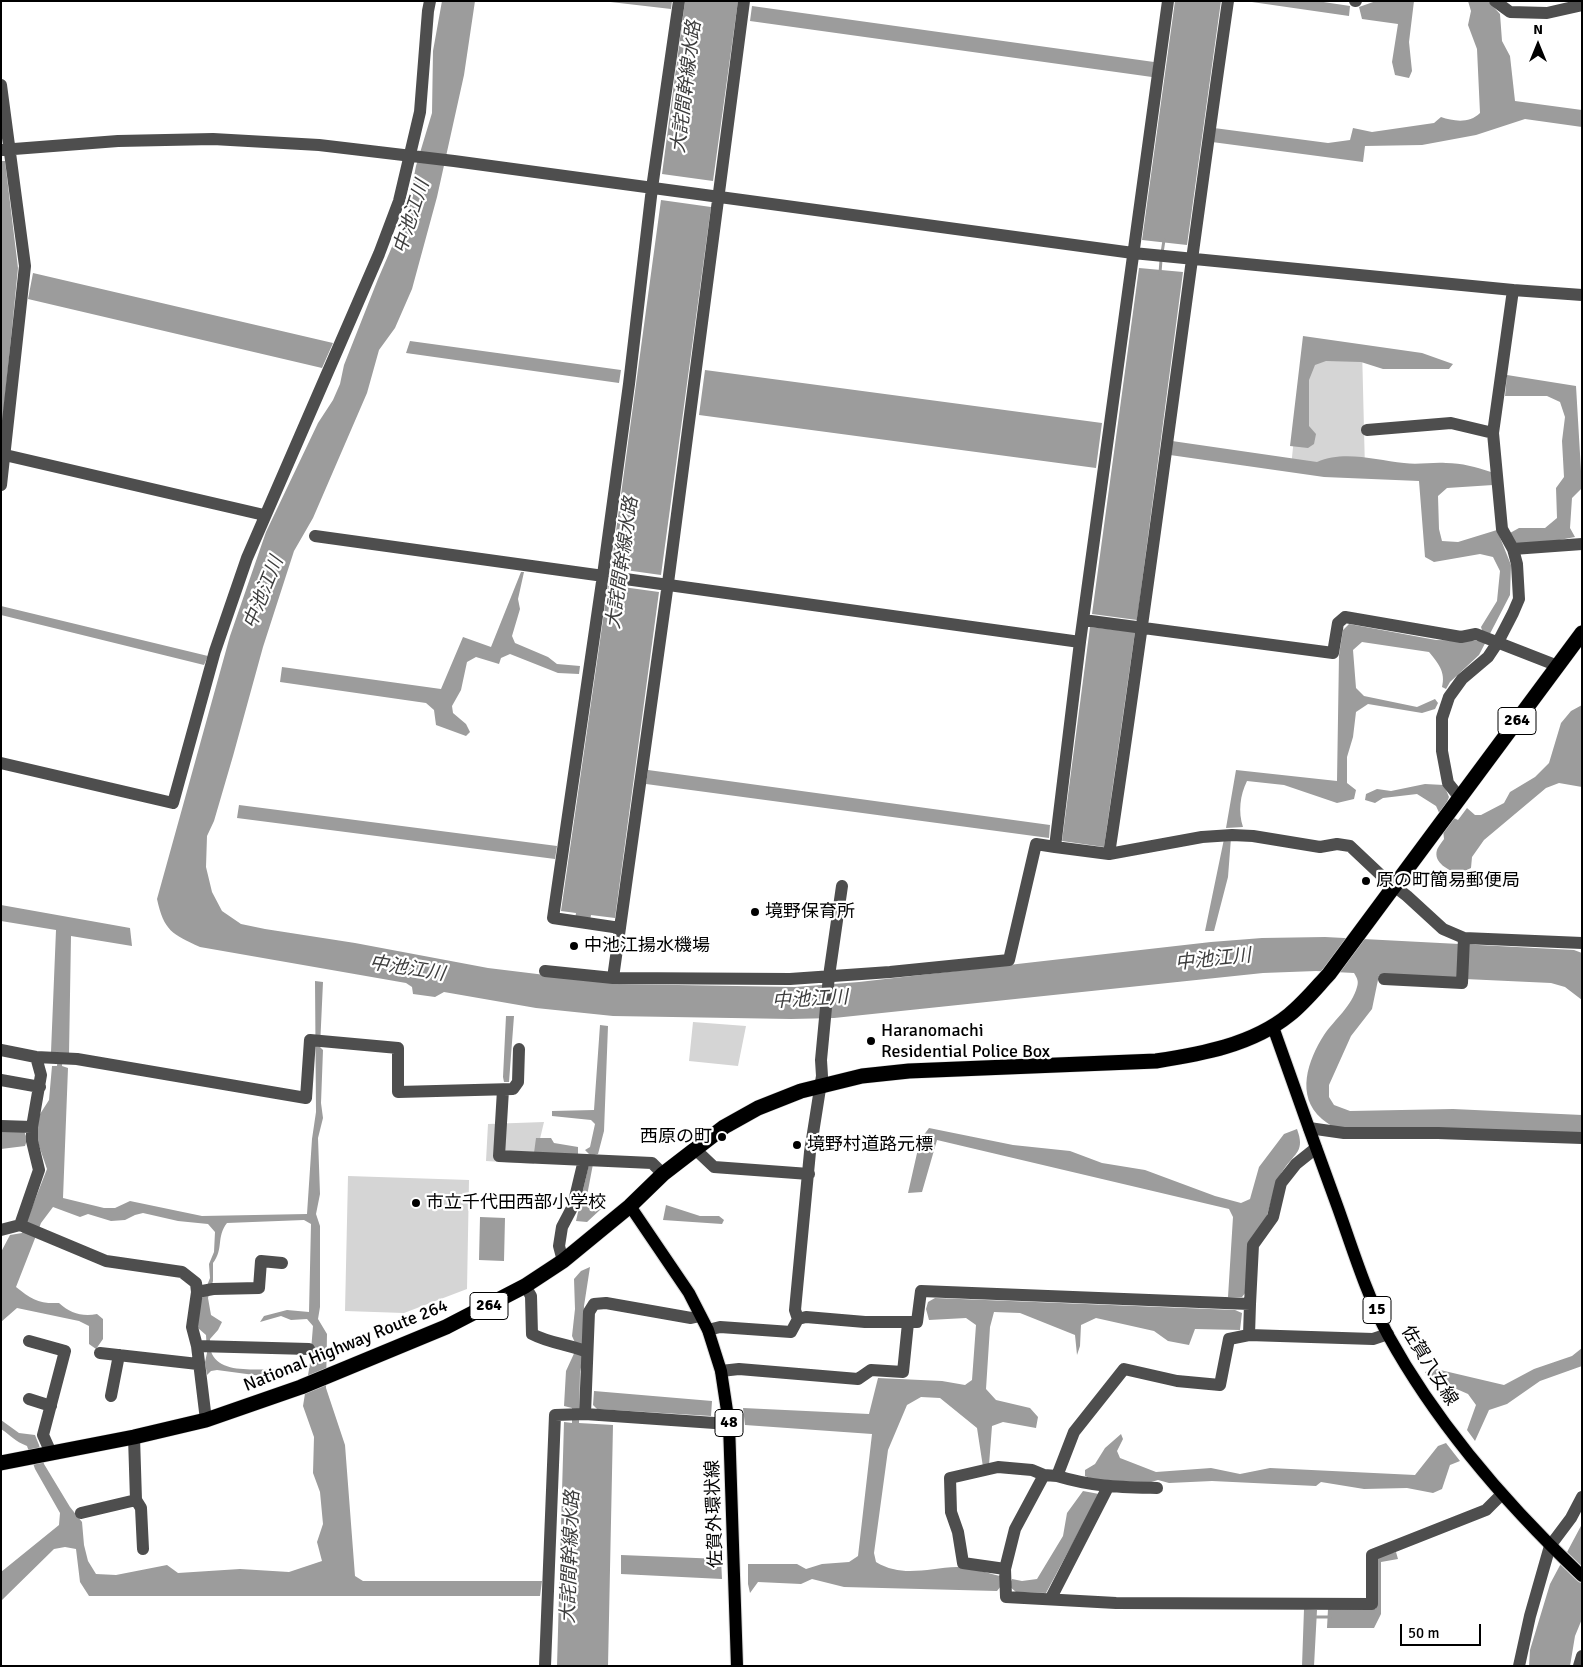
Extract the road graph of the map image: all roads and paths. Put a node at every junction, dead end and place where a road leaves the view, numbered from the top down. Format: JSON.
{"nodes":[{"id":1,"x":430,"y":1,"type":"edge"},
{"id":2,"x":679,"y":1,"type":"edge"},
{"id":3,"x":744,"y":1,"type":"edge"},
{"id":4,"x":1168,"y":1,"type":"edge"},
{"id":5,"x":1228,"y":1,"type":"edge"},
{"id":6,"x":1495,"y":1,"type":"edge"},
{"id":7,"x":1582,"y":5,"type":"edge"},
{"id":8,"x":1,"y":85,"type":"edge"},
{"id":9,"x":5,"y":149,"type":"edge"},
{"id":10,"x":410,"y":156,"type":"junction"},
{"id":11,"x":652,"y":188,"type":"junction"},
{"id":12,"x":718,"y":198,"type":"junction"},
{"id":13,"x":1133,"y":253,"type":"junction"},
{"id":14,"x":1191,"y":259,"type":"junction"},
{"id":15,"x":1513,"y":290,"type":"junction"},
{"id":16,"x":1582,"y":295,"type":"edge"},
{"id":17,"x":1367,"y":430,"type":"dead end"},
{"id":18,"x":1493,"y":433,"type":"junction"},
{"id":19,"x":3,"y":454,"type":"edge"},
{"id":20,"x":1,"y":485,"type":"edge"},
{"id":21,"x":264,"y":515,"type":"junction"},
{"id":22,"x":315,"y":536,"type":"dead end"},
{"id":23,"x":1582,"y":544,"type":"edge"},
{"id":24,"x":1513,"y":549,"type":"junction"},
{"id":25,"x":603,"y":575,"type":"junction"},
{"id":26,"x":668,"y":583,"type":"junction"},
{"id":27,"x":1083,"y":620,"type":"junction"},
{"id":28,"x":1143,"y":628,"type":"junction"},
{"id":29,"x":1582,"y":634,"type":"edge"},
{"id":30,"x":1494,"y":640,"type":"junction"},
{"id":31,"x":1080,"y":642,"type":"junction"},
{"id":32,"x":1558,"y":666,"type":"junction"},
{"id":33,"x":1,"y":762,"type":"edge"},
{"id":34,"x":1456,"y":803,"type":"junction"},
{"id":35,"x":1056,"y":838,"type":"junction"},
{"id":36,"x":1109,"y":854,"type":"junction"},
{"id":37,"x":842,"y":886,"type":"dead end"},
{"id":38,"x":1395,"y":887,"type":"junction"},
{"id":39,"x":620,"y":928,"type":"junction"},
{"id":40,"x":1464,"y":938,"type":"junction"},
{"id":41,"x":1582,"y":943,"type":"edge"},
{"id":42,"x":545,"y":971,"type":"dead end"},
{"id":43,"x":829,"y":976,"type":"junction"},
{"id":44,"x":614,"y":978,"type":"junction"},
{"id":45,"x":1384,"y":979,"type":"dead end"},
{"id":46,"x":1273,"y":1027,"type":"junction"},
{"id":47,"x":519,"y":1049,"type":"dead end"},
{"id":48,"x":1,"y":1050,"type":"edge"},
{"id":49,"x":36,"y":1058,"type":"junction"},
{"id":50,"x":1,"y":1080,"type":"edge"},
{"id":51,"x":820,"y":1085,"type":"junction"},
{"id":52,"x":40,"y":1087,"type":"junction"},
{"id":53,"x":503,"y":1090,"type":"junction"},
{"id":54,"x":1,"y":1126,"type":"edge"},
{"id":55,"x":1309,"y":1128,"type":"junction"},
{"id":56,"x":32,"y":1134,"type":"junction"},
{"id":57,"x":1582,"y":1138,"type":"edge"},
{"id":58,"x":1316,"y":1148,"type":"junction"},
{"id":59,"x":695,"y":1149,"type":"junction"},
{"id":60,"x":584,"y":1160,"type":"junction"},
{"id":61,"x":663,"y":1174,"type":"junction"},
{"id":62,"x":809,"y":1174,"type":"junction"},
{"id":63,"x":630,"y":1206,"type":"junction"},
{"id":64,"x":22,"y":1226,"type":"junction"},
{"id":65,"x":1,"y":1230,"type":"edge"},
{"id":66,"x":563,"y":1261,"type":"junction"},
{"id":67,"x":282,"y":1263,"type":"dead end"},
{"id":68,"x":525,"y":1286,"type":"junction"},
{"id":69,"x":196,"y":1292,"type":"junction"},
{"id":70,"x":1240,"y":1304,"type":"junction"},
{"id":71,"x":700,"y":1316,"type":"junction"},
{"id":72,"x":798,"y":1319,"type":"junction"},
{"id":73,"x":908,"y":1323,"type":"junction"},
{"id":74,"x":708,"y":1330,"type":"junction"},
{"id":75,"x":1388,"y":1334,"type":"junction"},
{"id":76,"x":1249,"y":1335,"type":"junction"},
{"id":77,"x":30,"y":1341,"type":"dead end"},
{"id":78,"x":205,"y":1345,"type":"junction"},
{"id":79,"x":308,"y":1349,"type":"dead end"},
{"id":80,"x":587,"y":1352,"type":"junction"},
{"id":81,"x":100,"y":1354,"type":"dead end"},
{"id":82,"x":119,"y":1355,"type":"junction"},
{"id":83,"x":198,"y":1364,"type":"junction"},
{"id":84,"x":721,"y":1371,"type":"junction"},
{"id":85,"x":111,"y":1396,"type":"dead end"},
{"id":86,"x":28,"y":1399,"type":"dead end"},
{"id":87,"x":51,"y":1406,"type":"junction"},
{"id":88,"x":585,"y":1414,"type":"junction"},
{"id":89,"x":206,"y":1420,"type":"junction"},
{"id":90,"x":729,"y":1424,"type":"junction"},
{"id":91,"x":134,"y":1438,"type":"junction"},
{"id":92,"x":48,"y":1454,"type":"junction"},
{"id":93,"x":1,"y":1464,"type":"edge"},
{"id":94,"x":1050,"y":1476,"type":"junction"},
{"id":95,"x":1108,"y":1487,"type":"junction"},
{"id":96,"x":1157,"y":1488,"type":"dead end"},
{"id":97,"x":1501,"y":1495,"type":"junction"},
{"id":98,"x":1582,"y":1498,"type":"edge"},
{"id":99,"x":136,"y":1500,"type":"junction"},
{"id":100,"x":81,"y":1513,"type":"dead end"},
{"id":101,"x":143,"y":1549,"type":"dead end"},
{"id":102,"x":1553,"y":1549,"type":"junction"},
{"id":103,"x":1005,"y":1569,"type":"junction"},
{"id":104,"x":1582,"y":1576,"type":"edge"},
{"id":105,"x":1051,"y":1598,"type":"junction"},
{"id":106,"x":1582,"y":1656,"type":"edge"},
{"id":107,"x":545,"y":1666,"type":"edge"},
{"id":108,"x":737,"y":1666,"type":"edge"},
{"id":109,"x":1519,"y":1666,"type":"edge"},
{"id":110,"x":1579,"y":1666,"type":"edge"}],
"edges":[{"from":1,"to":10,"type":"street"},
{"from":2,"to":11,"type":"street"},
{"from":3,"to":12,"type":"street"},
{"from":4,"to":13,"type":"street"},
{"from":5,"to":14,"type":"street"},
{"from":6,"to":7,"type":"street"},
{"from":8,"to":9,"type":"street"},
{"from":9,"to":10,"type":"street"},
{"from":9,"to":19,"type":"street"},
{"from":10,"to":11,"type":"street"},
{"from":10,"to":21,"type":"street"},
{"from":11,"to":12,"type":"street"},
{"from":11,"to":25,"type":"street"},
{"from":12,"to":13,"type":"street"},
{"from":12,"to":26,"type":"street"},
{"from":13,"to":14,"type":"street"},
{"from":13,"to":27,"type":"street"},
{"from":14,"to":15,"type":"street"},
{"from":14,"to":28,"type":"street"},
{"from":15,"to":16,"type":"street"},
{"from":15,"to":18,"type":"street"},
{"from":17,"to":18,"type":"street"},
{"from":18,"to":24,"type":"street"},
{"from":19,"to":20,"type":"street"},
{"from":19,"to":21,"type":"street"},
{"from":21,"to":33,"type":"street"},
{"from":22,"to":25,"type":"street"},
{"from":23,"to":24,"type":"street"},
{"from":24,"to":30,"type":"street"},
{"from":25,"to":26,"type":"street"},
{"from":25,"to":39,"type":"street"},
{"from":26,"to":31,"type":"street"},
{"from":26,"to":39,"type":"street"},
{"from":27,"to":28,"type":"street"},
{"from":27,"to":31,"type":"street"},
{"from":28,"to":30,"type":"street"},
{"from":28,"to":36,"type":"street"},
{"from":29,"to":32,"type":"highway","number":"264"},
{"from":30,"to":32,"type":"street"},
{"from":30,"to":34,"type":"street"},
{"from":31,"to":35,"type":"street"},
{"from":32,"to":34,"type":"highway","number":"264"},
{"from":34,"to":38,"type":"highway","number":"264"},
{"from":35,"to":36,"type":"street"},
{"from":35,"to":43,"type":"street"},
{"from":36,"to":38,"type":"street"},
{"from":37,"to":43,"type":"street"},
{"from":38,"to":40,"type":"street"},
{"from":38,"to":46,"type":"highway","name":"National Highway Route 264","number":"264"},
{"from":39,"to":44,"type":"street"},
{"from":40,"to":41,"type":"street"},
{"from":40,"to":45,"type":"street"},
{"from":42,"to":44,"type":"street"},
{"from":43,"to":44,"type":"street"},
{"from":43,"to":51,"type":"street"},
{"from":46,"to":51,"type":"highway","name":"National Highway Route 264","number":"264"},
{"from":46,"to":55,"type":"main road","name":"佐賀八女線","number":"15"},
{"from":47,"to":53,"type":"street"},
{"from":48,"to":49,"type":"street"},
{"from":49,"to":52,"type":"street"},
{"from":49,"to":53,"type":"street"},
{"from":50,"to":52,"type":"street"},
{"from":51,"to":59,"type":"highway","name":"National Highway Route 264","number":"264"},
{"from":51,"to":62,"type":"street"},
{"from":52,"to":56,"type":"street"},
{"from":53,"to":60,"type":"street"},
{"from":54,"to":56,"type":"street"},
{"from":55,"to":57,"type":"street"},
{"from":55,"to":58,"type":"main road","name":"佐賀八女線","number":"15"},
{"from":56,"to":64,"type":"street"},
{"from":58,"to":70,"type":"street"},
{"from":58,"to":75,"type":"main road","name":"佐賀八女線","number":"15"},
{"from":59,"to":61,"type":"highway","name":"National Highway Route 264","number":"264"},
{"from":59,"to":62,"type":"street"},
{"from":60,"to":61,"type":"street"},
{"from":60,"to":66,"type":"street"},
{"from":61,"to":63,"type":"highway","name":"National Highway Route 264","number":"264"},
{"from":62,"to":72,"type":"street"},
{"from":63,"to":66,"type":"highway","name":"National Highway Route 264","number":"264"},
{"from":63,"to":71,"type":"main road","name":"佐賀外環状線","number":"48"},
{"from":64,"to":65,"type":"street"},
{"from":64,"to":69,"type":"street"},
{"from":66,"to":68,"type":"highway","name":"National Highway Route 264","number":"264"},
{"from":67,"to":69,"type":"street"},
{"from":68,"to":80,"type":"street"},
{"from":68,"to":89,"type":"highway","name":"National Highway Route 264","number":"264"},
{"from":69,"to":78,"type":"street"},
{"from":70,"to":73,"type":"street"},
{"from":70,"to":76,"type":"street"},
{"from":71,"to":74,"type":"main road","name":"佐賀外環状線","number":"48"},
{"from":71,"to":80,"type":"street"},
{"from":72,"to":73,"type":"street"},
{"from":72,"to":74,"type":"street"},
{"from":73,"to":84,"type":"street"},
{"from":74,"to":84,"type":"main road","name":"佐賀外環状線","number":"48"},
{"from":75,"to":76,"type":"street"},
{"from":75,"to":97,"type":"main road","name":"佐賀八女線","number":"15"},
{"from":76,"to":94,"type":"street"},
{"from":77,"to":87,"type":"street"},
{"from":78,"to":79,"type":"street"},
{"from":78,"to":83,"type":"street"},
{"from":80,"to":88,"type":"street"},
{"from":81,"to":82,"type":"street"},
{"from":82,"to":83,"type":"street"},
{"from":82,"to":85,"type":"street"},
{"from":83,"to":89,"type":"street"},
{"from":84,"to":90,"type":"main road","name":"佐賀外環状線","number":"48"},
{"from":86,"to":87,"type":"street"},
{"from":87,"to":92,"type":"street"},
{"from":88,"to":90,"type":"street"},
{"from":88,"to":107,"type":"street"},
{"from":89,"to":91,"type":"highway","name":"National Highway Route 264","number":"264"},
{"from":90,"to":108,"type":"main road","name":"佐賀外環状線","number":"48"},
{"from":91,"to":92,"type":"highway","name":"National Highway Route 264","number":"264"},
{"from":91,"to":99,"type":"street"},
{"from":92,"to":93,"type":"highway","name":"National Highway Route 264","number":"264"},
{"from":94,"to":95,"type":"street"},
{"from":94,"to":103,"type":"street"},
{"from":94,"to":103,"type":"street"},
{"from":95,"to":96,"type":"street"},
{"from":95,"to":105,"type":"street"},
{"from":97,"to":102,"type":"main road","name":"佐賀八女線","number":"15"},
{"from":97,"to":105,"type":"street"},
{"from":98,"to":102,"type":"street"},
{"from":99,"to":100,"type":"street"},
{"from":99,"to":101,"type":"street"},
{"from":102,"to":104,"type":"main road","number":"15"},
{"from":102,"to":109,"type":"street"},
{"from":103,"to":105,"type":"street"},
{"from":106,"to":110,"type":"street"}]}
